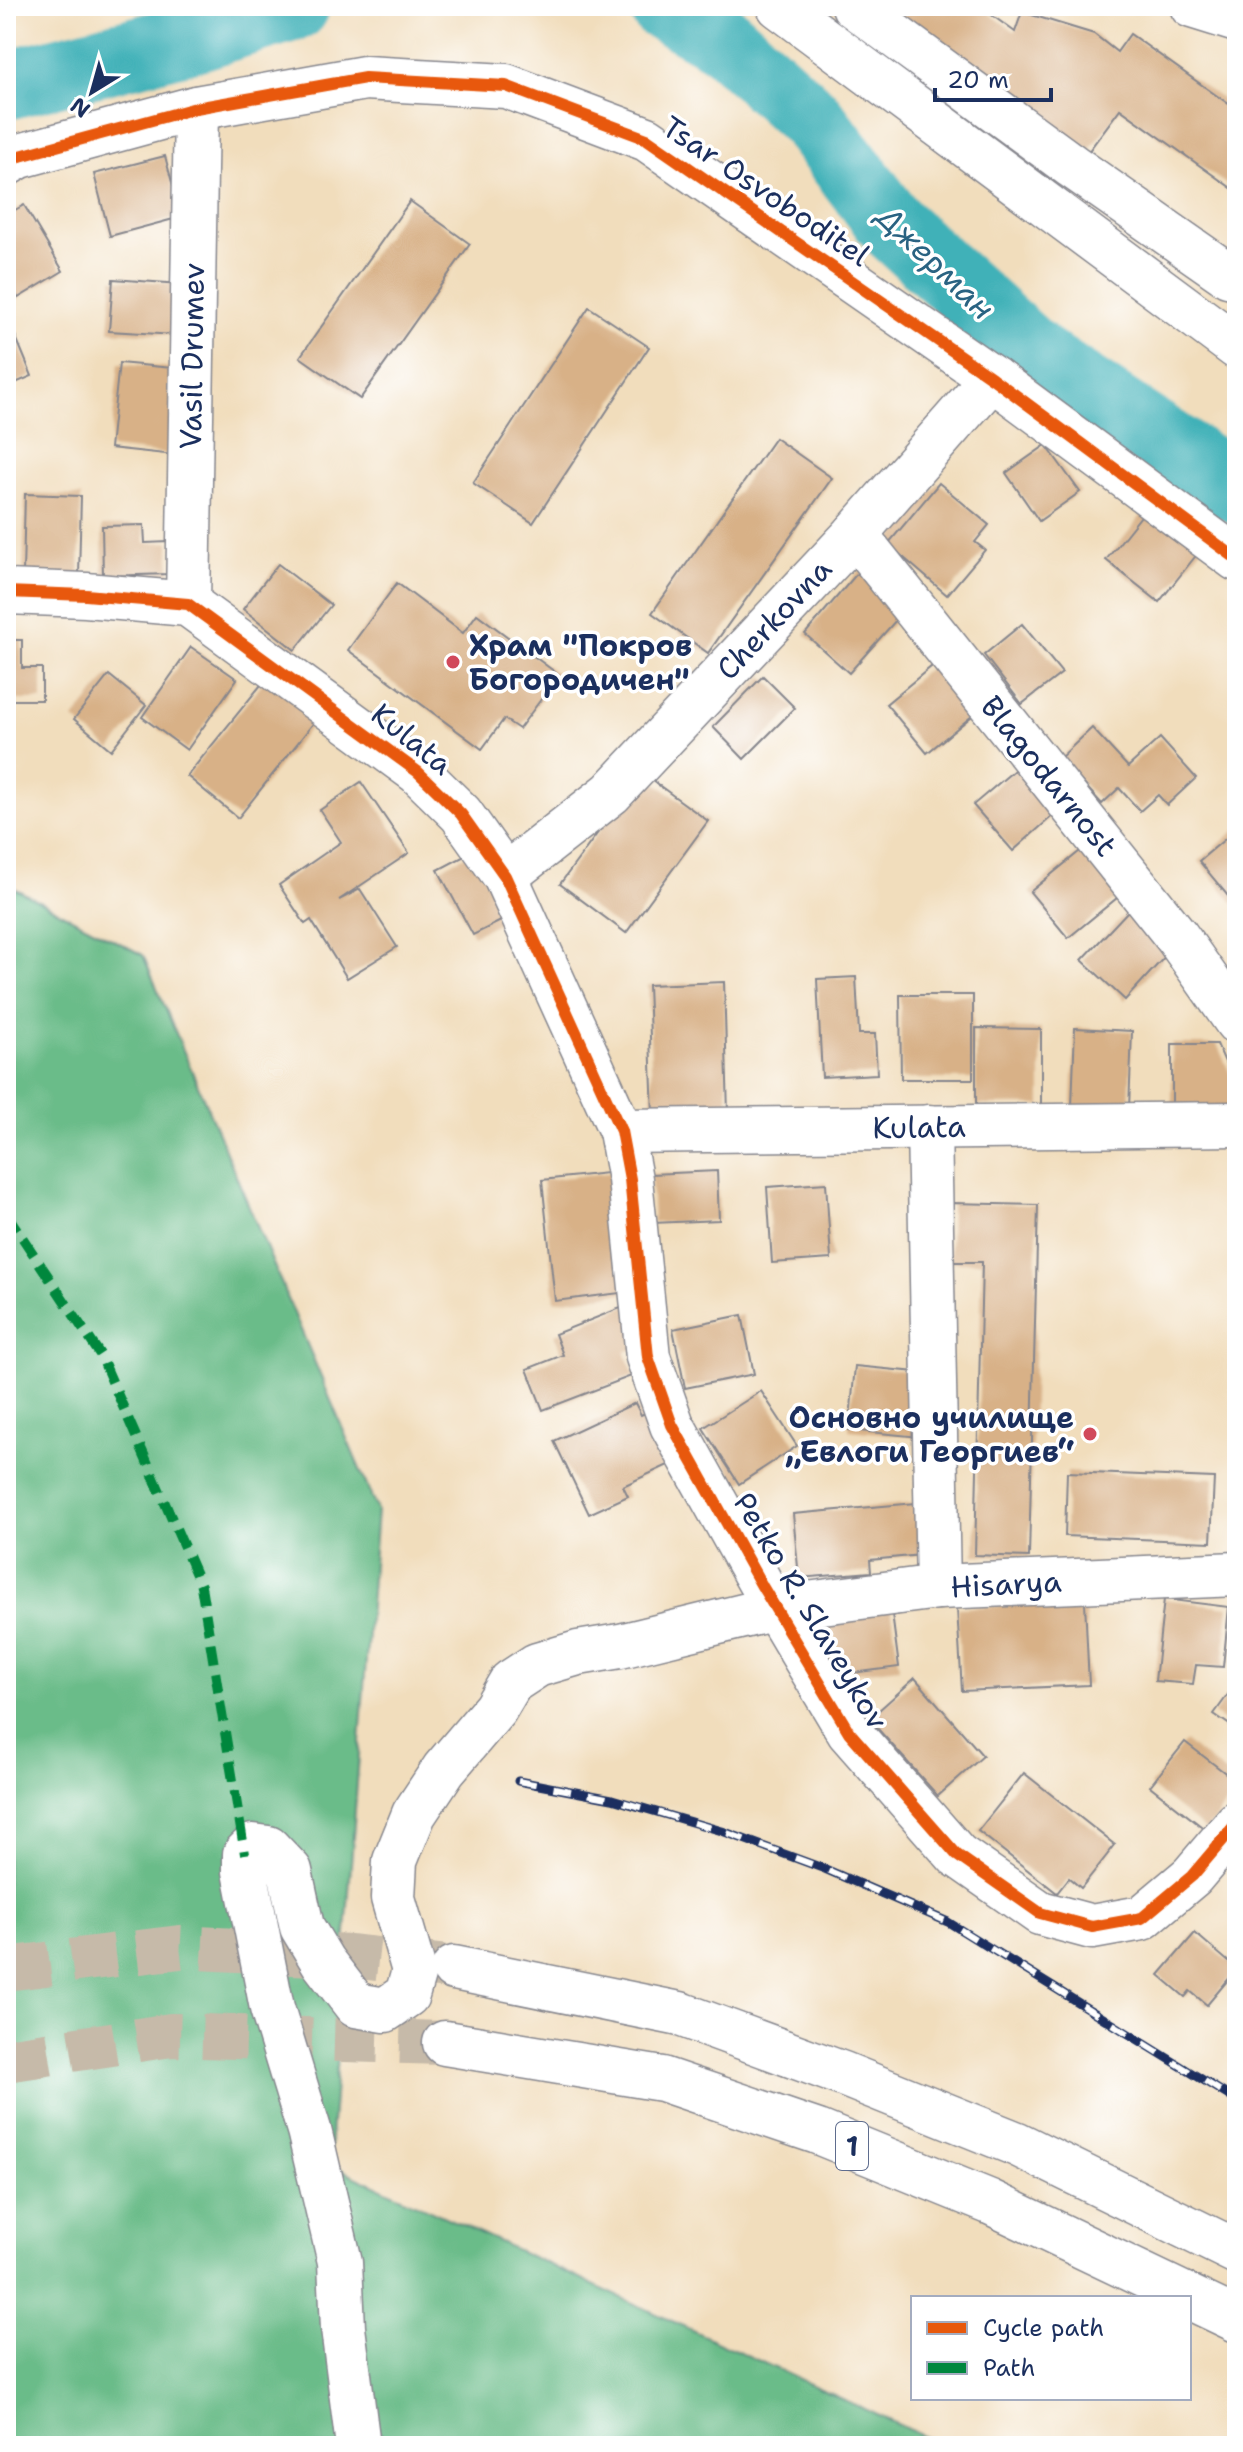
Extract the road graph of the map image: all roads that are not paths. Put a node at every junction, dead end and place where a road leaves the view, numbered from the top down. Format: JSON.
{"nodes":[{"id":1,"x":779,"y":6,"type":"edge"},
{"id":2,"x":854,"y":6,"type":"edge"},
{"id":3,"x":1192,"y":6,"type":"edge"},
{"id":4,"x":1237,"y":20,"type":"edge"},
{"id":5,"x":196,"y":108,"type":"junction"},
{"id":6,"x":6,"y":164,"type":"edge"},
{"id":7,"x":1237,"y":277,"type":"edge"},
{"id":8,"x":1237,"y":347,"type":"edge"},
{"id":9,"x":992,"y":378,"type":"junction"},
{"id":10,"x":855,"y":534,"type":"junction"},
{"id":11,"x":1237,"y":559,"type":"edge"},
{"id":12,"x":6,"y":592,"type":"edge"},
{"id":13,"x":188,"y":604,"type":"junction"},
{"id":14,"x":505,"y":876,"type":"junction"},
{"id":15,"x":1237,"y":1022,"type":"edge"},
{"id":16,"x":1237,"y":1124,"type":"edge"},
{"id":17,"x":929,"y":1127,"type":"junction"},
{"id":18,"x":621,"y":1131,"type":"junction"},
{"id":19,"x":1237,"y":1574,"type":"edge"},
{"id":20,"x":938,"y":1587,"type":"junction"},
{"id":21,"x":776,"y":1608,"type":"junction"},
{"id":22,"x":1237,"y":1823,"type":"edge"},
{"id":23,"x":454,"y":1968,"type":"tunnel mouth"},
{"id":24,"x":445,"y":2043,"type":"tunnel mouth"},
{"id":25,"x":1237,"y":2252,"type":"edge"},
{"id":26,"x":1187,"y":2296,"type":"edge"},
{"id":27,"x":1191,"y":2298,"type":"edge"},
{"id":28,"x":1237,"y":2320,"type":"edge"},
{"id":29,"x":358,"y":2446,"type":"edge"}],
"edges":[{"from":1,"to":8,"type":"street"},
{"from":2,"to":7,"type":"street"},
{"from":3,"to":4,"type":"street"},
{"from":5,"to":6,"type":"street","name":"Tsar Osvoboditel"},
{"from":5,"to":9,"type":"street","name":"Tsar Osvoboditel"},
{"from":5,"to":13,"type":"street","name":"Vasil Drumev"},
{"from":9,"to":10,"type":"street","name":"Cherkovna"},
{"from":9,"to":11,"type":"street","name":"Tsar Osvoboditel"},
{"from":10,"to":14,"type":"street","name":"Cherkovna"},
{"from":10,"to":15,"type":"street","name":"Blagodarnost"},
{"from":12,"to":13,"type":"street"},
{"from":13,"to":14,"type":"street","name":"Kulata"},
{"from":14,"to":18,"type":"street","name":"Kulata"},
{"from":16,"to":17,"type":"street","name":"Kulata"},
{"from":17,"to":18,"type":"street","name":"Kulata"},
{"from":17,"to":20,"type":"street"},
{"from":18,"to":21,"type":"street","name":"Petko R. Slaveykov"},
{"from":19,"to":20,"type":"street","name":"Hisarya"},
{"from":20,"to":21,"type":"street","name":"Hisarya"},
{"from":21,"to":22,"type":"street","name":"Petko R. Slaveykov"},
{"from":21,"to":29,"type":"street","name":"Hisarya"},
{"from":23,"to":25,"type":"street","number":"1"},
{"from":24,"to":26,"type":"street","number":"1"},
{"from":27,"to":28,"type":"street","number":"1"}]}
